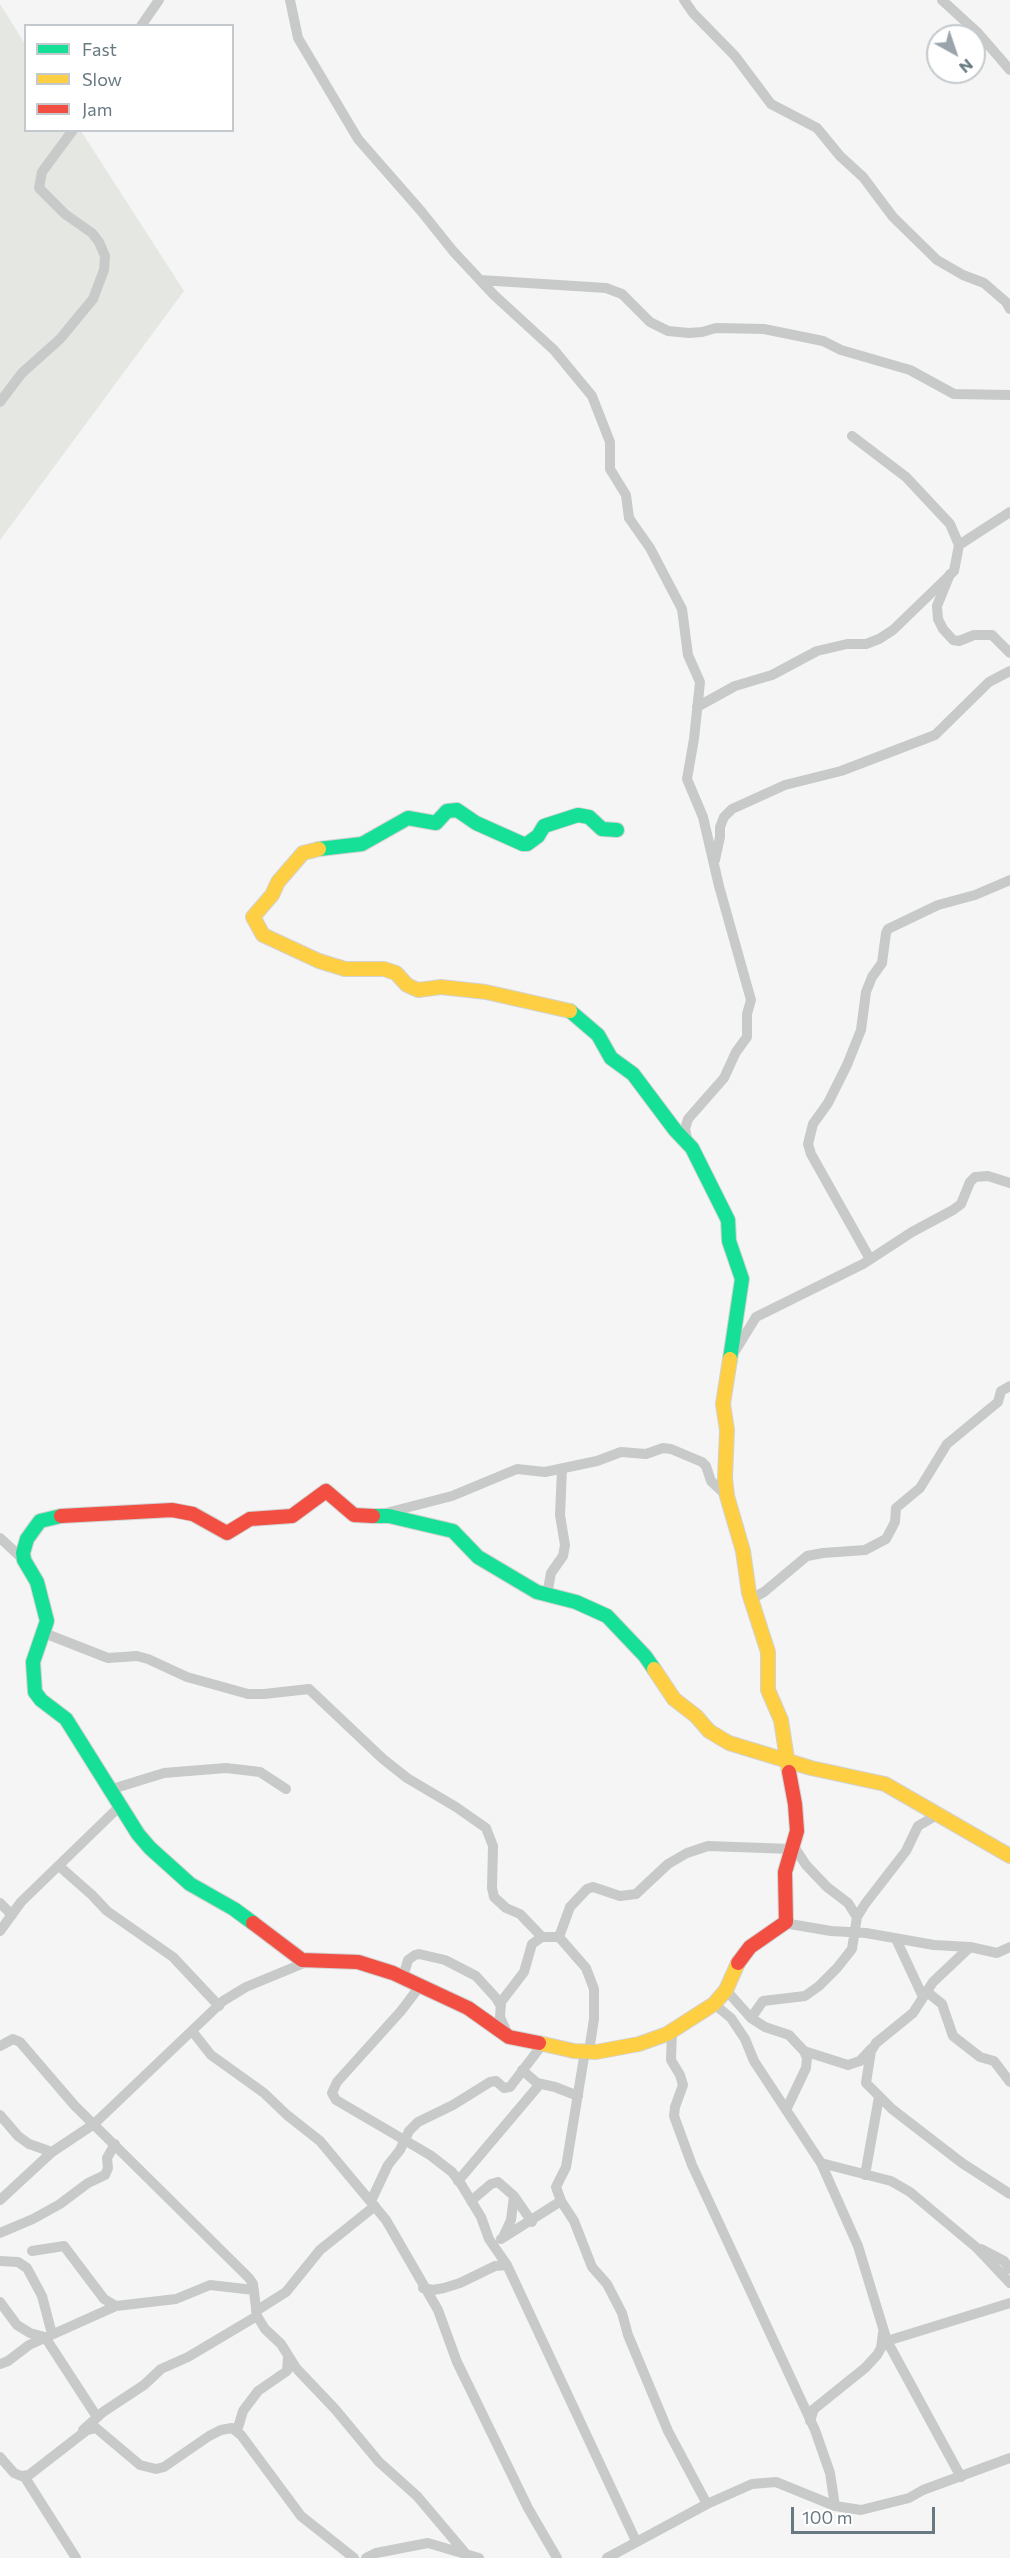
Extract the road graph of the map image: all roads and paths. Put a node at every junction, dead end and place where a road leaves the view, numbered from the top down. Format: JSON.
{"nodes":[{"id":1,"x":159,"y":0,"type":"edge"},
{"id":2,"x":290,"y":0,"type":"edge"},
{"id":3,"x":684,"y":0,"type":"edge"},
{"id":4,"x":950,"y":2,"type":"edge"},
{"id":5,"x":142,"y":24,"type":"edge"},
{"id":6,"x":1010,"y":70,"type":"edge"},
{"id":7,"x":72,"y":132,"type":"edge"},
{"id":8,"x":480,"y":280,"type":"junction"},
{"id":9,"x":1010,"y":309,"type":"edge"},
{"id":10,"x":1010,"y":395,"type":"edge"},
{"id":11,"x":0,"y":402,"type":"edge"},
{"id":12,"x":852,"y":436,"type":"dead end"},
{"id":13,"x":1010,"y":512,"type":"edge"},
{"id":14,"x":958,"y":545,"type":"junction"},
{"id":15,"x":950,"y":574,"type":"junction"},
{"id":16,"x":1010,"y":653,"type":"edge"},
{"id":17,"x":1010,"y":671,"type":"edge"},
{"id":18,"x":697,"y":707,"type":"junction"},
{"id":19,"x":617,"y":830,"type":"dead end"},
{"id":20,"x":715,"y":862,"type":"junction"},
{"id":21,"x":1010,"y":880,"type":"edge"},
{"id":22,"x":689,"y":1145,"type":"junction"},
{"id":23,"x":1010,"y":1184,"type":"edge"},
{"id":24,"x":870,"y":1259,"type":"junction"},
{"id":25,"x":729,"y":1359,"type":"junction"},
{"id":26,"x":1010,"y":1386,"type":"edge"},
{"id":27,"x":562,"y":1469,"type":"junction"},
{"id":28,"x":727,"y":1496,"type":"junction"},
{"id":29,"x":375,"y":1516,"type":"junction"},
{"id":30,"x":0,"y":1538,"type":"edge"},
{"id":31,"x":24,"y":1560,"type":"junction"},
{"id":32,"x":547,"y":1595,"type":"junction"},
{"id":33,"x":751,"y":1599,"type":"junction"},
{"id":34,"x":44,"y":1633,"type":"junction"},
{"id":35,"x":786,"y":1759,"type":"junction"},
{"id":36,"x":286,"y":1789,"type":"dead end"},
{"id":37,"x":109,"y":1790,"type":"junction"},
{"id":38,"x":120,"y":1806,"type":"junction"},
{"id":39,"x":937,"y":1815,"type":"junction"},
{"id":40,"x":793,"y":1847,"type":"junction"},
{"id":41,"x":1010,"y":1856,"type":"edge"},
{"id":42,"x":59,"y":1866,"type":"junction"},
{"id":43,"x":0,"y":1903,"type":"edge"},
{"id":44,"x":12,"y":1915,"type":"junction"},
{"id":45,"x":857,"y":1917,"type":"junction"},
{"id":46,"x":784,"y":1923,"type":"junction"},
{"id":47,"x":0,"y":1931,"type":"edge"},
{"id":48,"x":855,"y":1932,"type":"junction"},
{"id":49,"x":542,"y":1936,"type":"junction"},
{"id":50,"x":559,"y":1937,"type":"junction"},
{"id":51,"x":896,"y":1939,"type":"junction"},
{"id":52,"x":970,"y":1947,"type":"junction"},
{"id":53,"x":1010,"y":1947,"type":"edge"},
{"id":54,"x":309,"y":1961,"type":"junction"},
{"id":55,"x":403,"y":1977,"type":"junction"},
{"id":56,"x":420,"y":1986,"type":"junction"},
{"id":57,"x":726,"y":1990,"type":"junction"},
{"id":58,"x":924,"y":1994,"type":"junction"},
{"id":59,"x":714,"y":2004,"type":"junction"},
{"id":60,"x":219,"y":2006,"type":"junction"},
{"id":61,"x":501,"y":2006,"type":"junction"},
{"id":62,"x":751,"y":2018,"type":"junction"},
{"id":63,"x":192,"y":2031,"type":"junction"},
{"id":64,"x":672,"y":2031,"type":"junction"},
{"id":65,"x":509,"y":2037,"type":"junction"},
{"id":66,"x":542,"y":2045,"type":"junction"},
{"id":67,"x":0,"y":2046,"type":"edge"},
{"id":68,"x":874,"y":2047,"type":"junction"},
{"id":69,"x":587,"y":2051,"type":"junction"},
{"id":70,"x":804,"y":2051,"type":"junction"},
{"id":71,"x":522,"y":2070,"type":"junction"},
{"id":72,"x":1010,"y":2082,"type":"edge"},
{"id":73,"x":540,"y":2084,"type":"junction"},
{"id":74,"x":578,"y":2096,"type":"junction"},
{"id":75,"x":879,"y":2097,"type":"junction"},
{"id":76,"x":786,"y":2110,"type":"junction"},
{"id":77,"x":0,"y":2115,"type":"edge"},
{"id":78,"x":94,"y":2124,"type":"junction"},
{"id":79,"x":404,"y":2139,"type":"junction"},
{"id":80,"x":115,"y":2144,"type":"junction"},
{"id":81,"x":52,"y":2152,"type":"junction"},
{"id":82,"x":821,"y":2163,"type":"junction"},
{"id":83,"x":865,"y":2175,"type":"junction"},
{"id":84,"x":459,"y":2181,"type":"junction"},
{"id":85,"x":1010,"y":2194,"type":"edge"},
{"id":86,"x":514,"y":2196,"type":"junction"},
{"id":87,"x":0,"y":2200,"type":"edge"},
{"id":88,"x":471,"y":2201,"type":"junction"},
{"id":89,"x":561,"y":2201,"type":"junction"},
{"id":90,"x":373,"y":2203,"type":"junction"},
{"id":91,"x":532,"y":2222,"type":"junction"},
{"id":92,"x":0,"y":2233,"type":"edge"},
{"id":93,"x":501,"y":2239,"type":"junction"},
{"id":94,"x":977,"y":2247,"type":"junction"},
{"id":95,"x":32,"y":2251,"type":"dead end"},
{"id":96,"x":499,"y":2252,"type":"junction"},
{"id":97,"x":0,"y":2261,"type":"edge"},
{"id":98,"x":507,"y":2265,"type":"junction"},
{"id":99,"x":1010,"y":2269,"type":"edge"},
{"id":100,"x":1010,"y":2283,"type":"edge"},
{"id":101,"x":423,"y":2288,"type":"junction"},
{"id":102,"x":254,"y":2290,"type":"junction"},
{"id":103,"x":0,"y":2302,"type":"edge"},
{"id":104,"x":1010,"y":2304,"type":"edge"},
{"id":105,"x":116,"y":2306,"type":"junction"},
{"id":106,"x":256,"y":2314,"type":"junction"},
{"id":107,"x":884,"y":2329,"type":"junction"},
{"id":108,"x":49,"y":2335,"type":"junction"},
{"id":109,"x":887,"y":2342,"type":"junction"},
{"id":110,"x":287,"y":2353,"type":"junction"},
{"id":111,"x":0,"y":2364,"type":"edge"},
{"id":112,"x":97,"y":2416,"type":"junction"},
{"id":113,"x":810,"y":2421,"type":"junction"},
{"id":114,"x":237,"y":2431,"type":"junction"},
{"id":115,"x":76,"y":2439,"type":"junction"},
{"id":116,"x":0,"y":2457,"type":"edge"},
{"id":117,"x":1010,"y":2458,"type":"edge"},
{"id":118,"x":24,"y":2476,"type":"junction"},
{"id":119,"x":961,"y":2477,"type":"junction"},
{"id":120,"x":707,"y":2504,"type":"junction"},
{"id":121,"x":835,"y":2506,"type":"junction"},
{"id":122,"x":636,"y":2541,"type":"junction"},
{"id":123,"x":391,"y":2554,"type":"edge"},
{"id":124,"x":466,"y":2554,"type":"junction"},
{"id":125,"x":76,"y":2558,"type":"edge"},
{"id":126,"x":354,"y":2558,"type":"edge"},
{"id":127,"x":366,"y":2558,"type":"edge"},
{"id":128,"x":478,"y":2558,"type":"edge"},
{"id":129,"x":557,"y":2558,"type":"edge"},
{"id":130,"x":607,"y":2558,"type":"edge"}],
"edges":[{"from":1,"to":5,"type":"street"},
{"from":2,"to":8,"type":"street"},
{"from":3,"to":9,"type":"street"},
{"from":4,"to":6,"type":"street"},
{"from":7,"to":11,"type":"street"},
{"from":8,"to":10,"type":"street"},
{"from":8,"to":18,"type":"street"},
{"from":12,"to":14,"type":"street"},
{"from":13,"to":14,"type":"street"},
{"from":14,"to":15,"type":"street"},
{"from":15,"to":16,"type":"street"},
{"from":15,"to":18,"type":"street"},
{"from":17,"to":20,"type":"street"},
{"from":18,"to":20,"type":"street"},
{"from":19,"to":22,"type":"street"},
{"from":20,"to":22,"type":"street"},
{"from":21,"to":24,"type":"street"},
{"from":22,"to":25,"type":"street"},
{"from":23,"to":24,"type":"street"},
{"from":24,"to":25,"type":"street"},
{"from":25,"to":28,"type":"street"},
{"from":26,"to":33,"type":"street"},
{"from":27,"to":28,"type":"street"},
{"from":27,"to":29,"type":"street"},
{"from":27,"to":32,"type":"street"},
{"from":28,"to":33,"type":"street"},
{"from":29,"to":31,"type":"street"},
{"from":29,"to":32,"type":"street"},
{"from":30,"to":31,"type":"street"},
{"from":31,"to":34,"type":"street"},
{"from":32,"to":35,"type":"street"},
{"from":33,"to":35,"type":"street"},
{"from":34,"to":37,"type":"street"},
{"from":34,"to":49,"type":"street"},
{"from":35,"to":39,"type":"street"},
{"from":35,"to":40,"type":"street"},
{"from":36,"to":37,"type":"street"},
{"from":37,"to":38,"type":"street"},
{"from":38,"to":42,"type":"street"},
{"from":38,"to":54,"type":"street"},
{"from":39,"to":41,"type":"street"},
{"from":39,"to":45,"type":"street"},
{"from":40,"to":45,"type":"street"},
{"from":40,"to":46,"type":"street"},
{"from":40,"to":50,"type":"street"},
{"from":42,"to":44,"type":"street"},
{"from":42,"to":60,"type":"street"},
{"from":43,"to":44,"type":"street"},
{"from":44,"to":47,"type":"street"},
{"from":45,"to":48,"type":"street"},
{"from":46,"to":48,"type":"street"},
{"from":46,"to":57,"type":"street"},
{"from":48,"to":51,"type":"street"},
{"from":48,"to":62,"type":"street"},
{"from":49,"to":50,"type":"street"},
{"from":49,"to":61,"type":"street"},
{"from":50,"to":69,"type":"street"},
{"from":51,"to":52,"type":"street"},
{"from":51,"to":58,"type":"street"},
{"from":52,"to":53,"type":"street"},
{"from":52,"to":58,"type":"street"},
{"from":54,"to":55,"type":"street"},
{"from":54,"to":60,"type":"street"},
{"from":55,"to":56,"type":"street"},
{"from":55,"to":61,"type":"street"},
{"from":56,"to":65,"type":"street"},
{"from":56,"to":79,"type":"street"},
{"from":57,"to":59,"type":"street"},
{"from":57,"to":62,"type":"street"},
{"from":58,"to":68,"type":"street"},
{"from":58,"to":72,"type":"street"},
{"from":59,"to":64,"type":"street"},
{"from":59,"to":76,"type":"street"},
{"from":60,"to":63,"type":"street"},
{"from":61,"to":65,"type":"street"},
{"from":62,"to":70,"type":"street"},
{"from":63,"to":78,"type":"street"},
{"from":63,"to":90,"type":"street"},
{"from":64,"to":69,"type":"street"},
{"from":64,"to":113,"type":"street"},
{"from":65,"to":66,"type":"street"},
{"from":66,"to":69,"type":"street"},
{"from":66,"to":71,"type":"street"},
{"from":67,"to":78,"type":"street"},
{"from":68,"to":70,"type":"street"},
{"from":68,"to":75,"type":"street"},
{"from":69,"to":74,"type":"street"},
{"from":70,"to":76,"type":"street"},
{"from":71,"to":73,"type":"street"},
{"from":71,"to":79,"type":"street"},
{"from":73,"to":74,"type":"street"},
{"from":73,"to":84,"type":"street"},
{"from":74,"to":89,"type":"street"},
{"from":75,"to":83,"type":"street"},
{"from":75,"to":85,"type":"street"},
{"from":76,"to":82,"type":"street"},
{"from":77,"to":81,"type":"street"},
{"from":78,"to":80,"type":"street"},
{"from":78,"to":81,"type":"street"},
{"from":79,"to":84,"type":"street"},
{"from":79,"to":90,"type":"street"},
{"from":80,"to":92,"type":"street"},
{"from":80,"to":102,"type":"street"},
{"from":81,"to":87,"type":"street"},
{"from":82,"to":83,"type":"street"},
{"from":82,"to":107,"type":"street"},
{"from":83,"to":94,"type":"street"},
{"from":84,"to":88,"type":"street"},
{"from":86,"to":88,"type":"street"},
{"from":86,"to":91,"type":"street"},
{"from":86,"to":93,"type":"street"},
{"from":88,"to":96,"type":"street"},
{"from":89,"to":91,"type":"street"},
{"from":89,"to":120,"type":"street"},
{"from":90,"to":101,"type":"street"},
{"from":90,"to":106,"type":"street"},
{"from":91,"to":93,"type":"street"},
{"from":93,"to":96,"type":"street"},
{"from":94,"to":99,"type":"street"},
{"from":94,"to":100,"type":"street"},
{"from":95,"to":105,"type":"street"},
{"from":96,"to":98,"type":"street"},
{"from":97,"to":108,"type":"street"},
{"from":98,"to":101,"type":"street"},
{"from":98,"to":122,"type":"street"},
{"from":101,"to":129,"type":"street"},
{"from":102,"to":105,"type":"street"},
{"from":102,"to":106,"type":"street"},
{"from":103,"to":108,"type":"street"},
{"from":104,"to":109,"type":"street"},
{"from":105,"to":108,"type":"street"},
{"from":106,"to":110,"type":"street"},
{"from":106,"to":112,"type":"street"},
{"from":107,"to":109,"type":"street"},
{"from":107,"to":113,"type":"street"},
{"from":108,"to":111,"type":"street"},
{"from":108,"to":112,"type":"street"},
{"from":109,"to":119,"type":"street"},
{"from":110,"to":114,"type":"street"},
{"from":110,"to":124,"type":"street"},
{"from":112,"to":115,"type":"street"},
{"from":113,"to":121,"type":"street"},
{"from":114,"to":115,"type":"street"},
{"from":114,"to":126,"type":"street"},
{"from":115,"to":118,"type":"street"},
{"from":116,"to":118,"type":"street"},
{"from":117,"to":119,"type":"street"},
{"from":118,"to":125,"type":"street"},
{"from":119,"to":121,"type":"street"},
{"from":120,"to":121,"type":"street"},
{"from":120,"to":122,"type":"street"},
{"from":122,"to":130,"type":"street"},
{"from":123,"to":124,"type":"street"},
{"from":123,"to":127,"type":"street"},
{"from":124,"to":128,"type":"street"}]}
